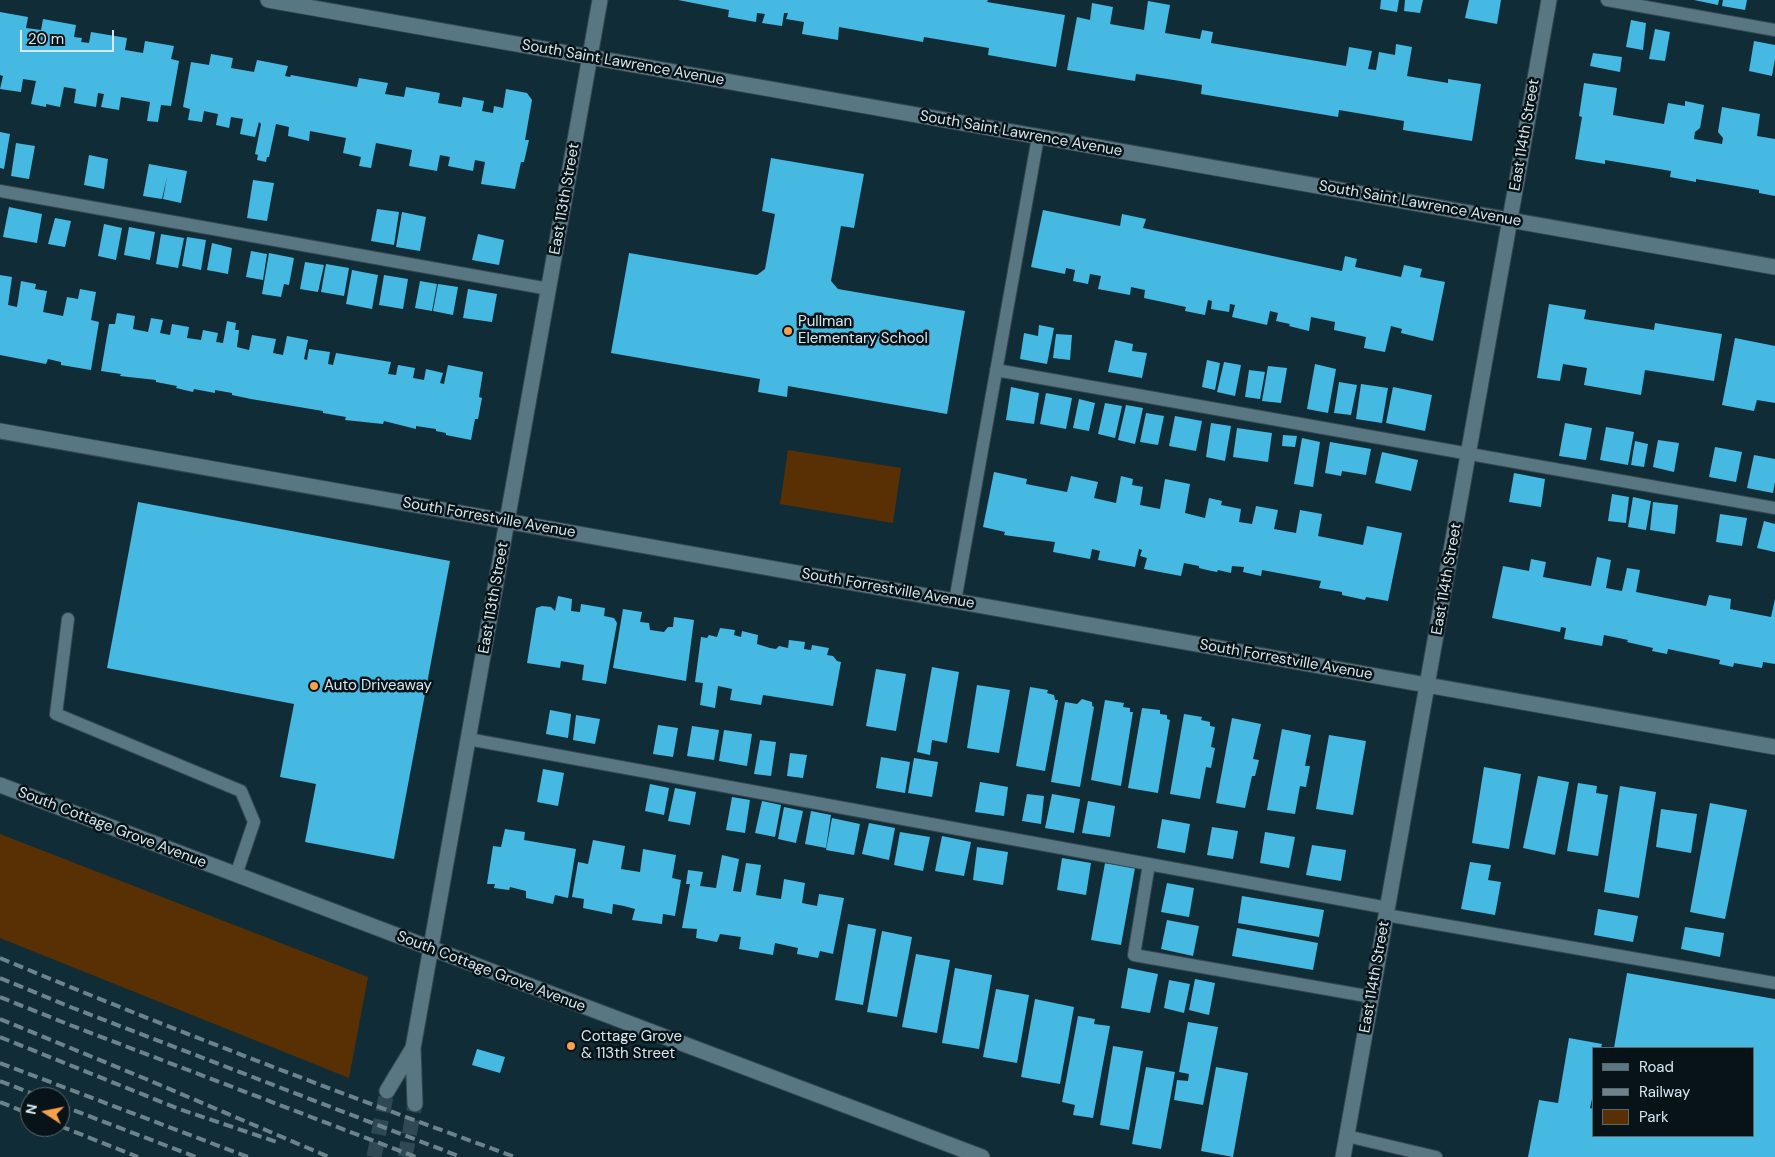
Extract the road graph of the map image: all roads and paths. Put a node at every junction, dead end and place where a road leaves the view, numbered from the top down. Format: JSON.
{"nodes":[{"id":1,"x":268,"y":0,"type":"edge"},
{"id":2,"x":600,"y":0,"type":"edge"},
{"id":3,"x":1549,"y":0,"type":"edge"},
{"id":4,"x":1607,"y":0,"type":"edge"},
{"id":5,"x":1775,"y":30,"type":"edge"},
{"id":6,"x":590,"y":57,"type":"junction"},
{"id":7,"x":1038,"y":137,"type":"junction"},
{"id":8,"x":0,"y":191,"type":"edge"},
{"id":9,"x":1510,"y":221,"type":"junction"},
{"id":10,"x":1775,"y":267,"type":"edge"},
{"id":11,"x":549,"y":288,"type":"junction"},
{"id":12,"x":996,"y":370,"type":"junction"},
{"id":13,"x":0,"y":431,"type":"edge"},
{"id":14,"x":1469,"y":454,"type":"junction"},
{"id":15,"x":1775,"y":508,"type":"edge"},
{"id":16,"x":507,"y":522,"type":"junction"},
{"id":17,"x":955,"y":601,"type":"junction"},
{"id":18,"x":68,"y":619,"type":"dead end"},
{"id":19,"x":1428,"y":685,"type":"junction"},
{"id":20,"x":468,"y":739,"type":"junction"},
{"id":21,"x":1775,"y":747,"type":"edge"},
{"id":22,"x":0,"y":785,"type":"edge"},
{"id":23,"x":1149,"y":864,"type":"junction"},
{"id":24,"x":236,"y":875,"type":"junction"},
{"id":25,"x":1387,"y":911,"type":"junction"},
{"id":26,"x":431,"y":950,"type":"junction"},
{"id":27,"x":1775,"y":983,"type":"edge"},
{"id":28,"x":1372,"y":996,"type":"junction"},
{"id":29,"x":413,"y":1048,"type":"junction"},
{"id":30,"x":387,"y":1091,"type":"tunnel mouth"},
{"id":31,"x":415,"y":1104,"type":"tunnel mouth"},
{"id":32,"x":1347,"y":1136,"type":"junction"},
{"id":33,"x":982,"y":1157,"type":"edge"},
{"id":34,"x":1343,"y":1157,"type":"edge"},
{"id":35,"x":1436,"y":1157,"type":"edge"}],
"edges":[{"from":1,"to":6,"type":"street","name":"South Saint Lawrence Avenue"},
{"from":2,"to":6,"type":"street","name":"East 113th Street"},
{"from":3,"to":9,"type":"street","name":"East 114th Street"},
{"from":4,"to":5,"type":"lane"},
{"from":6,"to":7,"type":"street","name":"South Saint Lawrence Avenue"},
{"from":6,"to":11,"type":"street","name":"East 113th Street"},
{"from":7,"to":9,"type":"street","name":"South Saint Lawrence Avenue"},
{"from":7,"to":12,"type":"lane"},
{"from":8,"to":11,"type":"lane"},
{"from":9,"to":10,"type":"street","name":"South Saint Lawrence Avenue"},
{"from":9,"to":14,"type":"street","name":"East 114th Street"},
{"from":11,"to":16,"type":"street","name":"East 113th Street"},
{"from":12,"to":14,"type":"lane"},
{"from":12,"to":17,"type":"lane"},
{"from":13,"to":16,"type":"street","name":"South Forrestville Avenue"},
{"from":14,"to":15,"type":"lane"},
{"from":14,"to":19,"type":"street","name":"East 114th Street"},
{"from":16,"to":17,"type":"street","name":"South Forrestville Avenue"},
{"from":16,"to":20,"type":"street","name":"East 113th Street"},
{"from":17,"to":19,"type":"street","name":"South Forrestville Avenue"},
{"from":18,"to":24,"type":"lane"},
{"from":19,"to":21,"type":"street","name":"South Forrestville Avenue"},
{"from":19,"to":25,"type":"street","name":"East 114th Street"},
{"from":20,"to":23,"type":"lane"},
{"from":20,"to":26,"type":"street","name":"East 113th Street"},
{"from":22,"to":24,"type":"street","name":"South Cottage Grove Avenue"},
{"from":23,"to":25,"type":"lane"},
{"from":23,"to":28,"type":"lane"},
{"from":24,"to":26,"type":"street","name":"South Cottage Grove Avenue"},
{"from":25,"to":27,"type":"lane"},
{"from":25,"to":28,"type":"street","name":"East 114th Street"},
{"from":26,"to":29,"type":"street","name":"East 113th Street"},
{"from":26,"to":33,"type":"street","name":"South Cottage Grove Avenue"},
{"from":28,"to":32,"type":"street","name":"East 114th Street"},
{"from":29,"to":30,"type":"street","name":"East 113th Street"},
{"from":29,"to":31,"type":"street","name":"East 113th Street"},
{"from":32,"to":34,"type":"street","name":"East 114th Street"},
{"from":32,"to":35,"type":"lane"}]}
